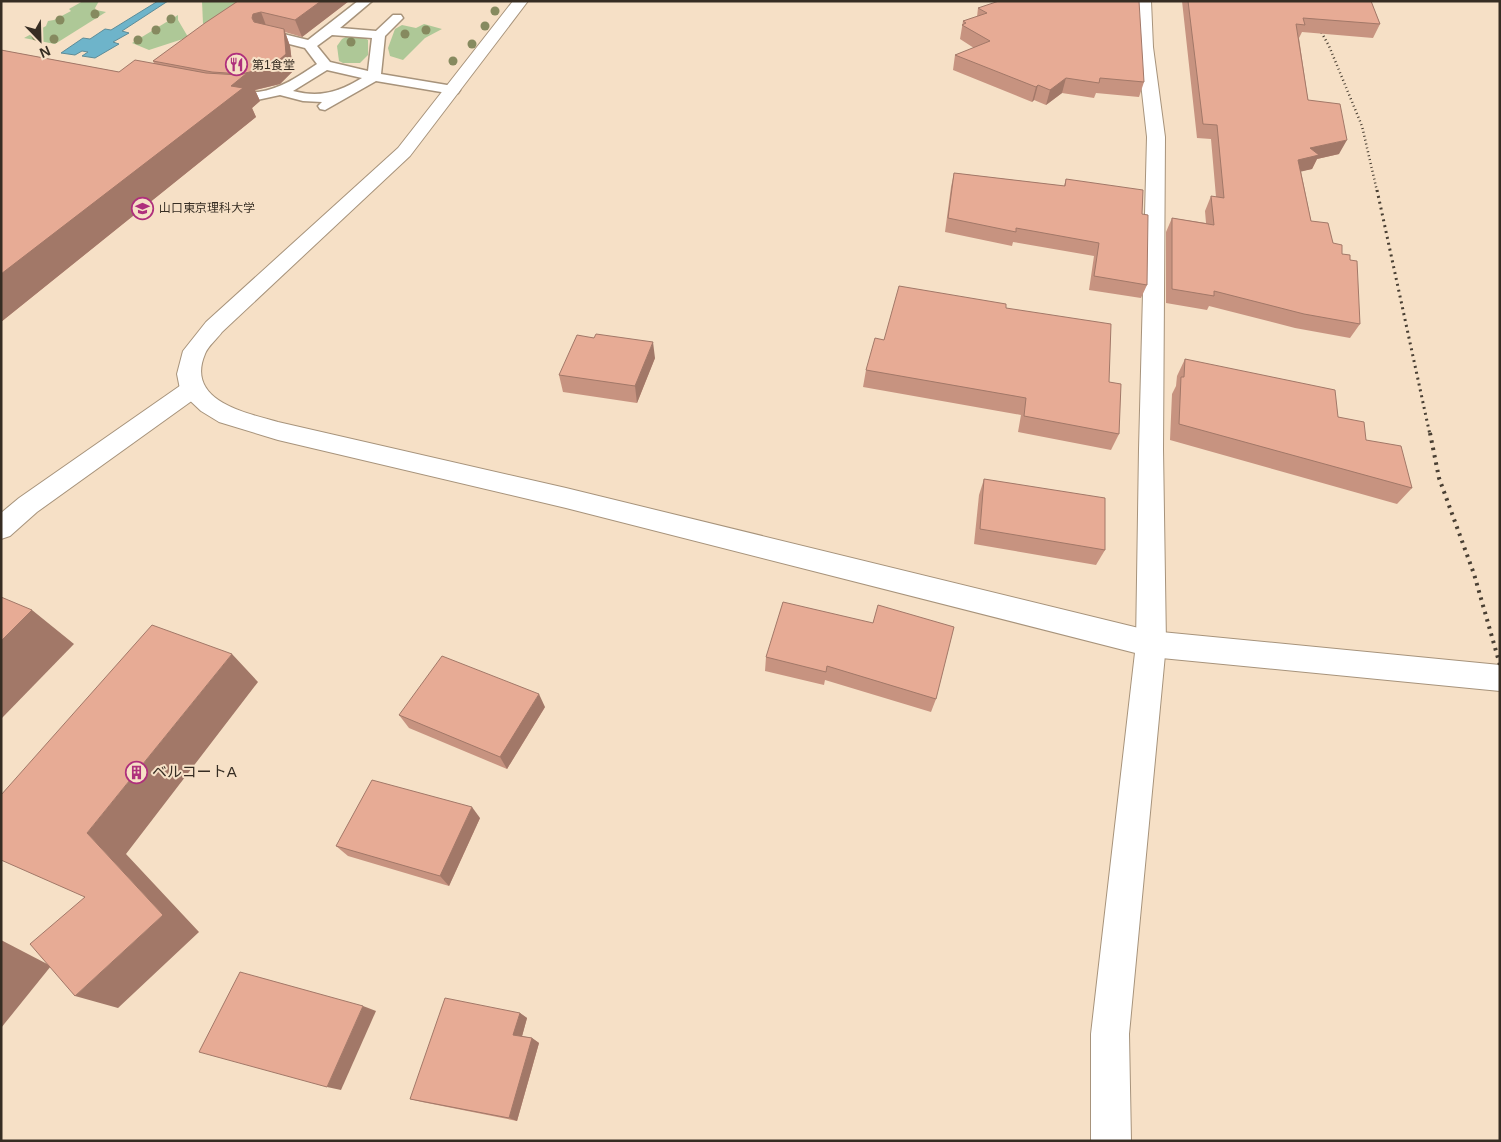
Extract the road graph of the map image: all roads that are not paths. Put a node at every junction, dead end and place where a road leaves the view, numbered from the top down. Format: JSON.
{"nodes":[{"id":1,"x":366,"y":1,"type":"edge"},
{"id":2,"x":520,"y":1,"type":"edge"},
{"id":3,"x":1137,"y":3,"type":"edge"},
{"id":4,"x":397,"y":18,"type":"dead end"},
{"id":5,"x":329,"y":31,"type":"junction"},
{"id":6,"x":268,"y":34,"type":"edge"},
{"id":7,"x":379,"y":35,"type":"junction"},
{"id":8,"x":310,"y":45,"type":"junction"},
{"id":9,"x":324,"y":65,"type":"junction"},
{"id":10,"x":374,"y":77,"type":"junction"},
{"id":11,"x":453,"y":90,"type":"junction"},
{"id":12,"x":281,"y":91,"type":"junction"},
{"id":13,"x":350,"y":92,"type":"junction"},
{"id":14,"x":210,"y":93,"type":"edge"},
{"id":15,"x":325,"y":106,"type":"dead end"},
{"id":16,"x":192,"y":389,"type":"junction"},
{"id":17,"x":1,"y":529,"type":"edge"},
{"id":18,"x":1151,"y":644,"type":"junction"},
{"id":19,"x":1500,"y":678,"type":"edge"},
{"id":20,"x":1111,"y":1141,"type":"edge"}],
"edges":[{"from":1,"to":5,"type":"lane"},
{"from":2,"to":11,"type":"street"},
{"from":3,"to":18,"type":"street"},
{"from":4,"to":7,"type":"lane"},
{"from":5,"to":7,"type":"lane"},
{"from":5,"to":8,"type":"lane"},
{"from":6,"to":8,"type":"lane"},
{"from":7,"to":10,"type":"lane"},
{"from":8,"to":9,"type":"lane"},
{"from":9,"to":10,"type":"lane"},
{"from":9,"to":12,"type":"lane"},
{"from":10,"to":11,"type":"lane"},
{"from":10,"to":13,"type":"lane"},
{"from":11,"to":16,"type":"street"},
{"from":12,"to":13,"type":"lane"},
{"from":12,"to":14,"type":"lane"},
{"from":13,"to":15,"type":"lane"},
{"from":16,"to":17,"type":"street"},
{"from":16,"to":18,"type":"street"},
{"from":18,"to":19,"type":"street"},
{"from":18,"to":20,"type":"street"}]}
